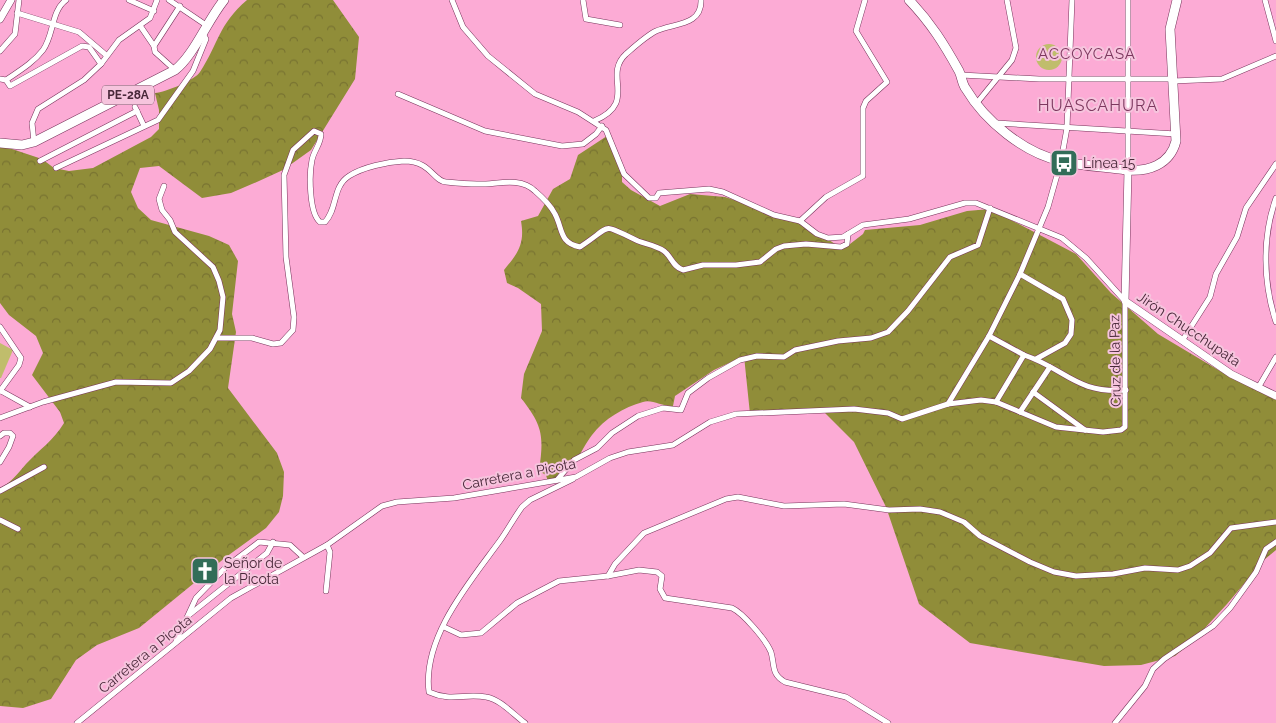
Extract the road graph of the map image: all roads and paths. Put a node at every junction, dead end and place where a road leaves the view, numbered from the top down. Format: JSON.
{"nodes":[{"id":1,"x":11,"y":0,"type":"edge"},
{"id":2,"x":19,"y":0,"type":"edge"},
{"id":3,"x":66,"y":0,"type":"edge"},
{"id":4,"x":129,"y":0,"type":"edge"},
{"id":5,"x":157,"y":0,"type":"edge"},
{"id":6,"x":169,"y":0,"type":"edge"},
{"id":7,"x":224,"y":0,"type":"edge"},
{"id":8,"x":452,"y":0,"type":"edge"},
{"id":9,"x":583,"y":0,"type":"edge"},
{"id":10,"x":701,"y":0,"type":"edge"},
{"id":11,"x":866,"y":0,"type":"edge"},
{"id":12,"x":909,"y":0,"type":"edge"},
{"id":13,"x":1007,"y":0,"type":"edge"},
{"id":14,"x":1072,"y":0,"type":"edge"},
{"id":15,"x":1128,"y":0,"type":"edge"},
{"id":16,"x":1177,"y":0,"type":"edge"},
{"id":17,"x":1265,"y":0,"type":"edge"},
{"id":18,"x":180,"y":6,"type":"junction"},
{"id":19,"x":3,"y":7,"type":"edge"},
{"id":20,"x":154,"y":11,"type":"junction"},
{"id":21,"x":17,"y":13,"type":"junction"},
{"id":22,"x":0,"y":19,"type":"edge"},
{"id":23,"x":53,"y":25,"type":"junction"},
{"id":24,"x":620,"y":25,"type":"dead end"},
{"id":25,"x":141,"y":26,"type":"junction"},
{"id":26,"x":204,"y":28,"type":"junction"},
{"id":27,"x":1276,"y":41,"type":"edge"},
{"id":28,"x":154,"y":46,"type":"junction"},
{"id":29,"x":0,"y":52,"type":"edge"},
{"id":30,"x":106,"y":55,"type":"junction"},
{"id":31,"x":1276,"y":56,"type":"edge"},
{"id":32,"x":101,"y":64,"type":"junction"},
{"id":33,"x":175,"y":70,"type":"junction"},
{"id":34,"x":961,"y":75,"type":"junction"},
{"id":35,"x":1000,"y":76,"type":"junction"},
{"id":36,"x":1069,"y":79,"type":"junction"},
{"id":37,"x":3,"y":80,"type":"edge"},
{"id":38,"x":1126,"y":80,"type":"junction"},
{"id":39,"x":1173,"y":80,"type":"junction"},
{"id":40,"x":398,"y":94,"type":"dead end"},
{"id":41,"x":976,"y":104,"type":"junction"},
{"id":42,"x":594,"y":121,"type":"junction"},
{"id":43,"x":996,"y":123,"type":"junction"},
{"id":44,"x":144,"y":126,"type":"junction"},
{"id":45,"x":602,"y":126,"type":"junction"},
{"id":46,"x":1067,"y":128,"type":"junction"},
{"id":47,"x":1127,"y":131,"type":"junction"},
{"id":48,"x":1176,"y":134,"type":"junction"},
{"id":49,"x":34,"y":142,"type":"junction"},
{"id":50,"x":0,"y":143,"type":"edge"},
{"id":51,"x":40,"y":160,"type":"dead end"},
{"id":52,"x":1062,"y":162,"type":"junction"},
{"id":53,"x":1276,"y":164,"type":"edge"},
{"id":54,"x":56,"y":168,"type":"dead end"},
{"id":55,"x":1128,"y":170,"type":"junction"},
{"id":56,"x":164,"y":186,"type":"dead end"},
{"id":57,"x":1276,"y":198,"type":"edge"},
{"id":58,"x":990,"y":208,"type":"junction"},
{"id":59,"x":800,"y":221,"type":"junction"},
{"id":60,"x":1038,"y":228,"type":"junction"},
{"id":61,"x":848,"y":234,"type":"junction"},
{"id":62,"x":1020,"y":274,"type":"junction"},
{"id":63,"x":1125,"y":301,"type":"junction"},
{"id":64,"x":1276,"y":322,"type":"edge"},
{"id":65,"x":0,"y":327,"type":"edge"},
{"id":66,"x":989,"y":336,"type":"junction"},
{"id":67,"x":218,"y":338,"type":"junction"},
{"id":68,"x":1182,"y":341,"type":"junction"},
{"id":69,"x":1024,"y":355,"type":"junction"},
{"id":70,"x":1276,"y":357,"type":"edge"},
{"id":71,"x":1036,"y":359,"type":"junction"},
{"id":72,"x":1050,"y":367,"type":"junction"},
{"id":73,"x":1258,"y":388,"type":"junction"},
{"id":74,"x":1126,"y":390,"type":"junction"},
{"id":75,"x":0,"y":391,"type":"edge"},
{"id":76,"x":1033,"y":392,"type":"junction"},
{"id":77,"x":1276,"y":396,"type":"edge"},
{"id":78,"x":996,"y":402,"type":"junction"},
{"id":79,"x":948,"y":404,"type":"junction"},
{"id":80,"x":30,"y":407,"type":"junction"},
{"id":81,"x":1020,"y":412,"type":"junction"},
{"id":82,"x":0,"y":418,"type":"edge"},
{"id":83,"x":1126,"y":421,"type":"joint"},
{"id":84,"x":1085,"y":431,"type":"junction"},
{"id":85,"x":0,"y":436,"type":"edge"},
{"id":86,"x":0,"y":462,"type":"edge"},
{"id":87,"x":44,"y":467,"type":"dead end"},
{"id":88,"x":576,"y":477,"type":"junction"},
{"id":89,"x":557,"y":480,"type":"junction"},
{"id":90,"x":0,"y":491,"type":"edge"},
{"id":91,"x":0,"y":520,"type":"edge"},
{"id":92,"x":1276,"y":522,"type":"edge"},
{"id":93,"x":18,"y":529,"type":"dead end"},
{"id":94,"x":272,"y":542,"type":"junction"},
{"id":95,"x":1276,"y":542,"type":"edge"},
{"id":96,"x":327,"y":545,"type":"junction"},
{"id":97,"x":304,"y":557,"type":"junction"},
{"id":98,"x":608,"y":576,"type":"junction"},
{"id":99,"x":326,"y":591,"type":"dead end"},
{"id":100,"x":188,"y":615,"type":"junction"},
{"id":101,"x":444,"y":627,"type":"junction"},
{"id":102,"x":176,"y":642,"type":"junction"},
{"id":103,"x":77,"y":723,"type":"edge"},
{"id":104,"x":525,"y":723,"type":"edge"},
{"id":105,"x":888,"y":723,"type":"edge"},
{"id":106,"x":1115,"y":723,"type":"edge"}],
"edges":[{"from":1,"to":19,"type":"street"},
{"from":2,"to":21,"type":"street"},
{"from":3,"to":23,"type":"street"},
{"from":4,"to":20,"type":"street"},
{"from":5,"to":20,"type":"street"},
{"from":6,"to":18,"type":"street"},
{"from":7,"to":26,"type":"highway","number":"PE-28A"},
{"from":8,"to":42,"type":"street"},
{"from":9,"to":24,"type":"street"},
{"from":10,"to":42,"type":"street"},
{"from":11,"to":59,"type":"street"},
{"from":12,"to":34,"type":"highway"},
{"from":13,"to":35,"type":"street"},
{"from":14,"to":36,"type":"street"},
{"from":15,"to":38,"type":"street"},
{"from":16,"to":39,"type":"highway"},
{"from":17,"to":27,"type":"street"},
{"from":18,"to":26,"type":"street"},
{"from":18,"to":28,"type":"street"},
{"from":19,"to":22,"type":"street"},
{"from":20,"to":25,"type":"street"},
{"from":21,"to":23,"type":"street"},
{"from":21,"to":29,"type":"street"},
{"from":23,"to":30,"type":"street"},
{"from":23,"to":37,"type":"street"},
{"from":25,"to":28,"type":"street"},
{"from":25,"to":30,"type":"street"},
{"from":26,"to":33,"type":"highway","number":"PE-28A"},
{"from":26,"to":44,"type":"street"},
{"from":28,"to":33,"type":"street"},
{"from":30,"to":32,"type":"street"},
{"from":31,"to":39,"type":"street"},
{"from":32,"to":37,"type":"street"},
{"from":32,"to":49,"type":"street"},
{"from":33,"to":49,"type":"highway","number":"PE-28A"},
{"from":34,"to":35,"type":"street"},
{"from":34,"to":41,"type":"highway"},
{"from":35,"to":36,"type":"street"},
{"from":35,"to":41,"type":"street"},
{"from":36,"to":38,"type":"street"},
{"from":36,"to":46,"type":"street"},
{"from":38,"to":39,"type":"street"},
{"from":38,"to":47,"type":"street"},
{"from":39,"to":48,"type":"highway"},
{"from":40,"to":45,"type":"street"},
{"from":41,"to":43,"type":"highway"},
{"from":42,"to":45,"type":"street"},
{"from":43,"to":46,"type":"street"},
{"from":43,"to":52,"type":"highway"},
{"from":44,"to":51,"type":"street"},
{"from":44,"to":54,"type":"street"},
{"from":45,"to":59,"type":"street"},
{"from":46,"to":47,"type":"street"},
{"from":46,"to":52,"type":"street"},
{"from":47,"to":48,"type":"street"},
{"from":47,"to":55,"type":"street"},
{"from":48,"to":55,"type":"highway"},
{"from":49,"to":50,"type":"highway","number":"PE-28A"},
{"from":52,"to":55,"type":"highway"},
{"from":52,"to":60,"type":"street"},
{"from":53,"to":68,"type":"street"},
{"from":55,"to":63,"type":"street","name":"Jirón Chucchupata"},
{"from":56,"to":67,"type":"street"},
{"from":57,"to":64,"type":"street"},
{"from":58,"to":60,"type":"street"},
{"from":58,"to":61,"type":"street"},
{"from":58,"to":89,"type":"street"},
{"from":59,"to":61,"type":"street"},
{"from":60,"to":62,"type":"street"},
{"from":60,"to":63,"type":"street"},
{"from":61,"to":67,"type":"street"},
{"from":62,"to":66,"type":"street"},
{"from":62,"to":71,"type":"street"},
{"from":63,"to":68,"type":"street","name":"Jirón Chucchupata"},
{"from":63,"to":74,"type":"street","name":"Cruz de la Paz"},
{"from":65,"to":75,"type":"street"},
{"from":66,"to":69,"type":"street"},
{"from":66,"to":79,"type":"street"},
{"from":67,"to":80,"type":"street"},
{"from":68,"to":73,"type":"street","name":"Jirón Chucchupata"},
{"from":69,"to":71,"type":"street"},
{"from":69,"to":78,"type":"street"},
{"from":70,"to":73,"type":"street"},
{"from":71,"to":72,"type":"street"},
{"from":72,"to":74,"type":"street"},
{"from":72,"to":76,"type":"street"},
{"from":73,"to":77,"type":"street","name":"Jirón Chucchupata"},
{"from":74,"to":83,"type":"street","name":"Cruz de la Paz"},
{"from":75,"to":80,"type":"street"},
{"from":76,"to":81,"type":"street"},
{"from":76,"to":84,"type":"street"},
{"from":78,"to":79,"type":"street","name":"Carretera a Picota"},
{"from":78,"to":81,"type":"street","name":"Carretera a Picota"},
{"from":79,"to":88,"type":"street","name":"Carretera a Picota"},
{"from":80,"to":82,"type":"street"},
{"from":81,"to":84,"type":"street","name":"Carretera a Picota"},
{"from":83,"to":84,"type":"street","name":"Carretera a Picota"},
{"from":85,"to":86,"type":"street"},
{"from":87,"to":90,"type":"street"},
{"from":88,"to":89,"type":"street","name":"Carretera a Picota"},
{"from":88,"to":101,"type":"street"},
{"from":89,"to":96,"type":"street","name":"Carretera a Picota"},
{"from":91,"to":93,"type":"street"},
{"from":92,"to":98,"type":"street"},
{"from":94,"to":97,"type":"street"},
{"from":94,"to":100,"type":"street"},
{"from":94,"to":100,"type":"street"},
{"from":95,"to":106,"type":"street"},
{"from":96,"to":97,"type":"street","name":"Carretera a Picota"},
{"from":96,"to":99,"type":"street"},
{"from":97,"to":102,"type":"street","name":"Carretera a Picota"},
{"from":98,"to":101,"type":"street"},
{"from":98,"to":105,"type":"street"},
{"from":100,"to":102,"type":"street"},
{"from":101,"to":104,"type":"street"},
{"from":102,"to":103,"type":"street","name":"Carretera a Picota"}]}
